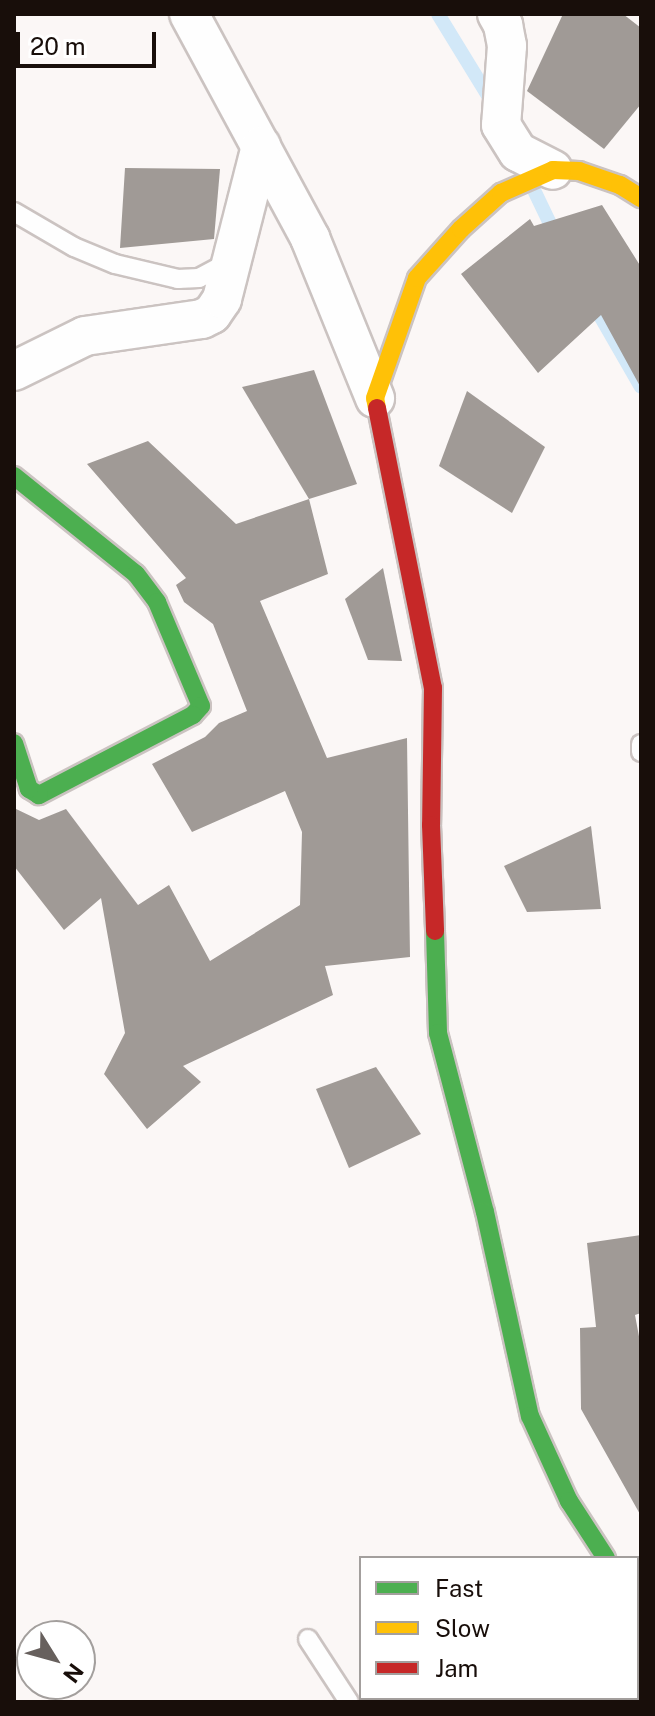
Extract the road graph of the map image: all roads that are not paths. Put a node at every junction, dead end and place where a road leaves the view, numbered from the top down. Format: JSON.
{"nodes":[{"id":1,"x":189,"y":14,"type":"edge"},
{"id":2,"x":497,"y":14,"type":"edge"},
{"id":3,"x":261,"y":146,"type":"junction"},
{"id":4,"x":553,"y":170,"type":"junction"},
{"id":5,"x":641,"y":198,"type":"edge"},
{"id":6,"x":14,"y":212,"type":"edge"},
{"id":7,"x":231,"y":261,"type":"junction"},
{"id":8,"x":14,"y":371,"type":"edge"},
{"id":9,"x":375,"y":398,"type":"junction"},
{"id":10,"x":14,"y":476,"type":"edge"},
{"id":11,"x":14,"y":743,"type":"edge"},
{"id":12,"x":641,"y":744,"type":"edge"},
{"id":13,"x":641,"y":752,"type":"edge"},
{"id":14,"x":605,"y":1556,"type":"edge"},
{"id":15,"x":308,"y":1639,"type":"dead end"},
{"id":16,"x":349,"y":1702,"type":"edge"}],
"edges":[{"from":1,"to":3,"type":"street"},
{"from":2,"to":4,"type":"street"},
{"from":3,"to":7,"type":"street"},
{"from":3,"to":9,"type":"street"},
{"from":4,"to":5,"type":"street"},
{"from":4,"to":9,"type":"street"},
{"from":6,"to":7,"type":"lane"},
{"from":7,"to":8,"type":"street"},
{"from":9,"to":14,"type":"street"},
{"from":10,"to":11,"type":"street"},
{"from":12,"to":13,"type":"lane"},
{"from":15,"to":16,"type":"lane"}]}
